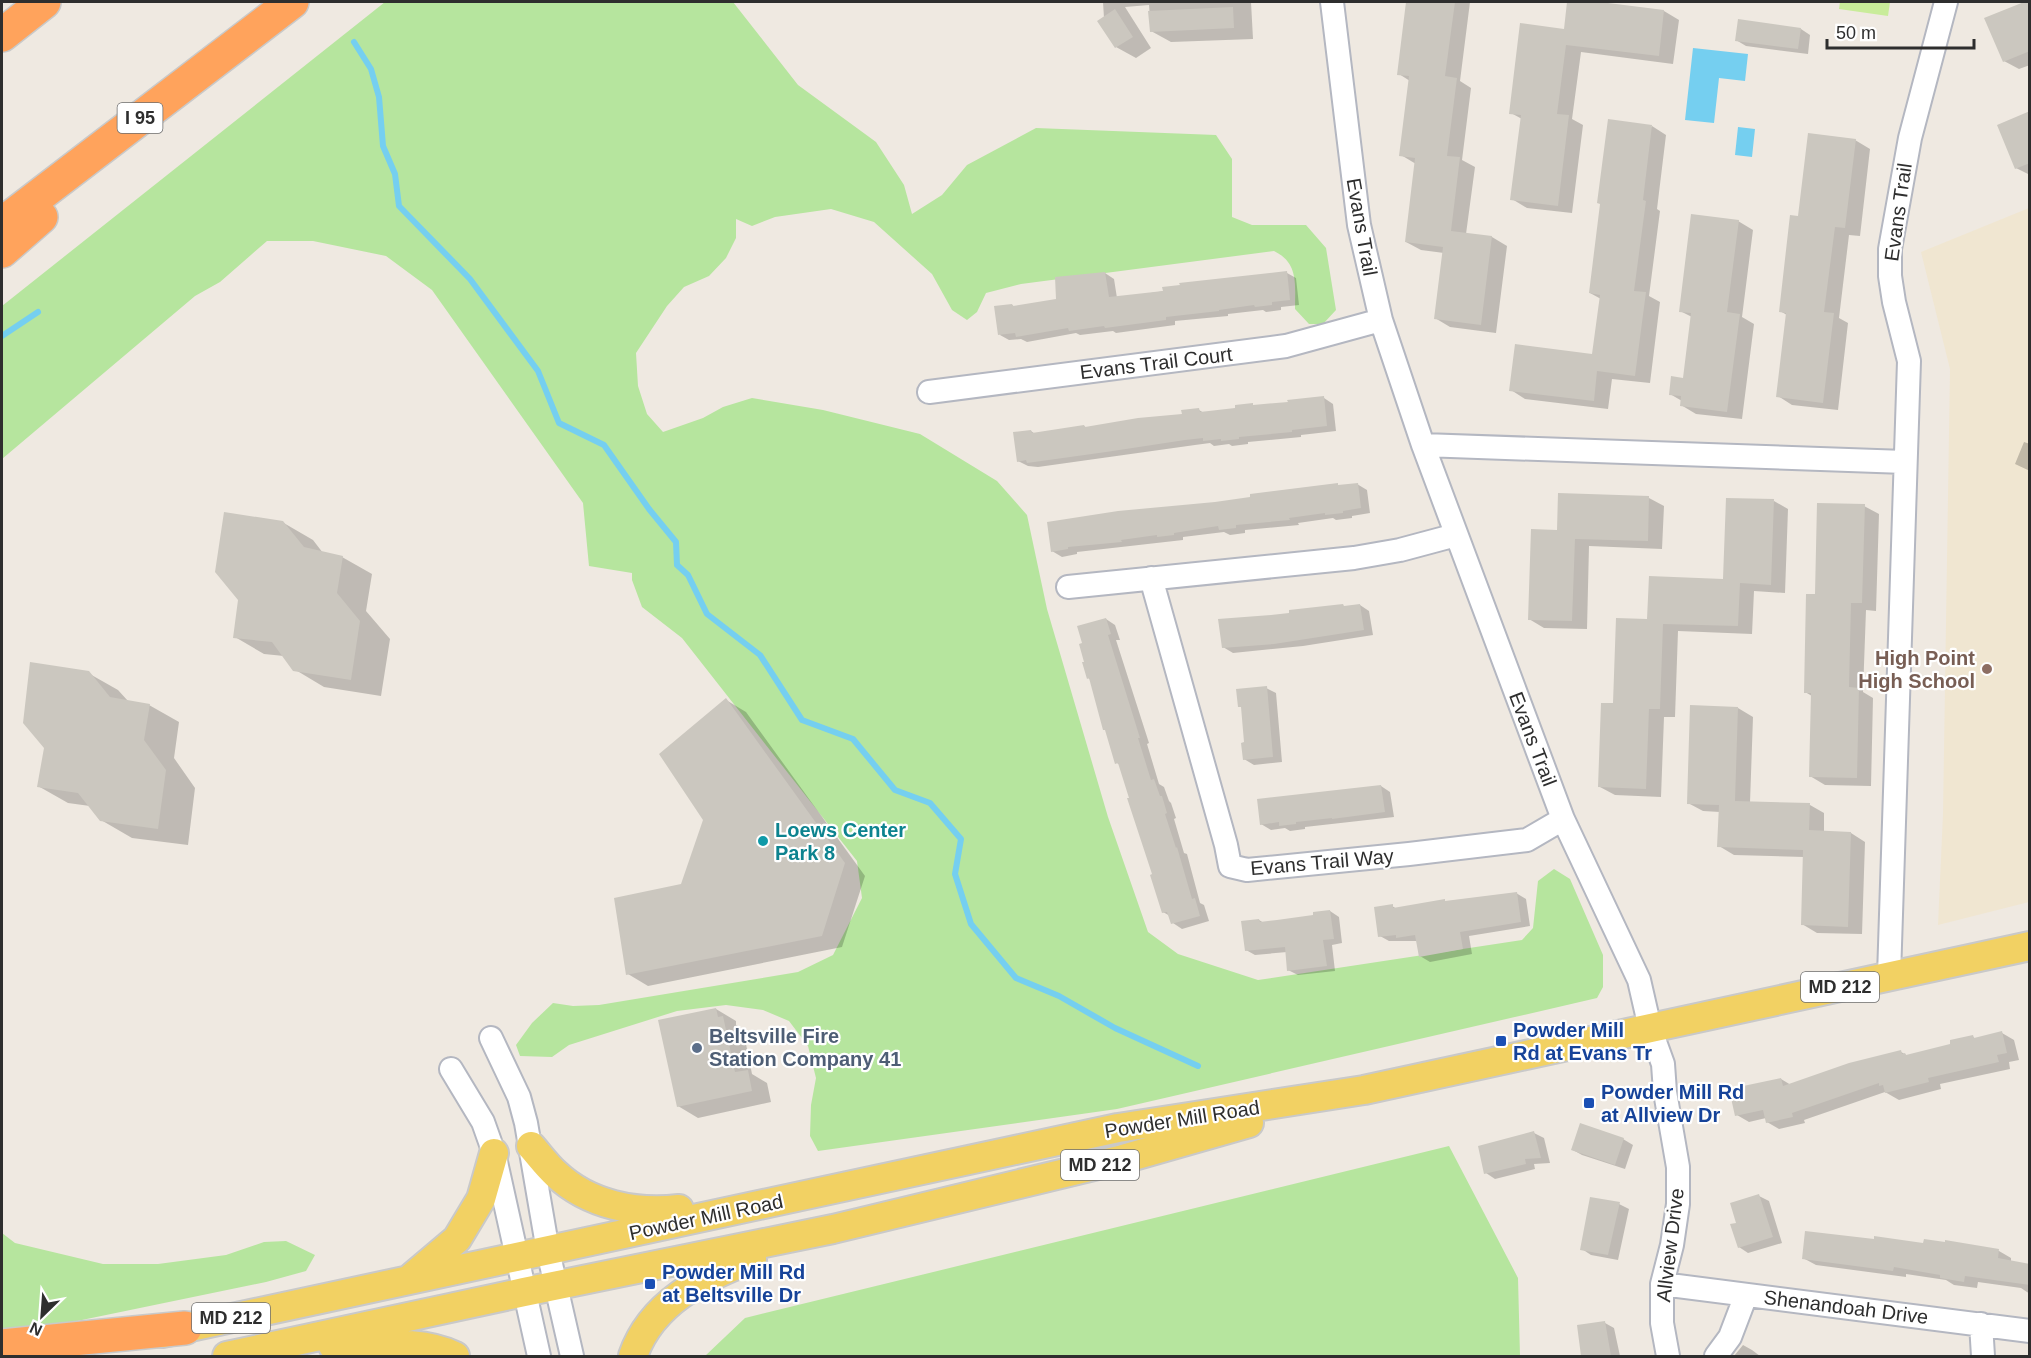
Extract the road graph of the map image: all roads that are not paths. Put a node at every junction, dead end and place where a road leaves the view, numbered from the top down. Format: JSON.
{"nodes":[{"id":1,"x":44,"y":2,"type":"edge"},
{"id":2,"x":1332,"y":2,"type":"edge"},
{"id":3,"x":1946,"y":2,"type":"edge"},
{"id":4,"x":285,"y":7,"type":"edge"},
{"id":5,"x":2,"y":29,"type":"edge"},
{"id":6,"x":2,"y":35,"type":"edge"},
{"id":7,"x":2,"y":224,"type":"edge"},
{"id":8,"x":2,"y":251,"type":"edge"},
{"id":9,"x":1381,"y":320,"type":"junction"},
{"id":10,"x":929,"y":392,"type":"dead end"},
{"id":11,"x":1423,"y":445,"type":"junction"},
{"id":12,"x":1905,"y":462,"type":"junction"},
{"id":13,"x":1456,"y":535,"type":"junction"},
{"id":14,"x":1151,"y":578,"type":"junction"},
{"id":15,"x":1068,"y":587,"type":"dead end"},
{"id":16,"x":1563,"y":819,"type":"junction"},
{"id":17,"x":2030,"y":946,"type":"edge"},
{"id":18,"x":1889,"y":976,"type":"junction"},
{"id":19,"x":1650,"y":1028,"type":"junction"},
{"id":20,"x":491,"y":1038,"type":"dead end"},
{"id":21,"x":451,"y":1069,"type":"dead end"},
{"id":22,"x":1364,"y":1090,"type":"junction"},
{"id":23,"x":531,"y":1146,"type":"junction"},
{"id":24,"x":494,"y":1153,"type":"junction"},
{"id":25,"x":827,"y":1191,"type":"junction"},
{"id":26,"x":833,"y":1229,"type":"junction"},
{"id":27,"x":548,"y":1251,"type":"junction"},
{"id":28,"x":518,"y":1258,"type":"junction"},
{"id":29,"x":409,"y":1279,"type":"junction"},
{"id":30,"x":1662,"y":1284,"type":"junction"},
{"id":31,"x":555,"y":1286,"type":"junction"},
{"id":32,"x":524,"y":1292,"type":"junction"},
{"id":33,"x":1746,"y":1295,"type":"junction"},
{"id":34,"x":1981,"y":1324,"type":"junction"},
{"id":35,"x":185,"y":1328,"type":"junction"},
{"id":36,"x":2030,"y":1331,"type":"edge"},
{"id":37,"x":280,"y":1345,"type":"junction"},
{"id":38,"x":2,"y":1346,"type":"edge"},
{"id":39,"x":52,"y":1356,"type":"edge"},
{"id":40,"x":227,"y":1356,"type":"edge"},
{"id":41,"x":455,"y":1356,"type":"edge"},
{"id":42,"x":539,"y":1356,"type":"edge"},
{"id":43,"x":572,"y":1356,"type":"edge"},
{"id":44,"x":633,"y":1356,"type":"edge"},
{"id":45,"x":1668,"y":1356,"type":"edge"},
{"id":46,"x":1716,"y":1356,"type":"edge"},
{"id":47,"x":1983,"y":1356,"type":"edge"}],
"edges":[{"from":1,"to":5,"type":"highway"},
{"from":1,"to":6,"type":"highway"},
{"from":2,"to":9,"type":"street","name":"Evans Trail"},
{"from":3,"to":12,"type":"street","name":"Evans Trail"},
{"from":4,"to":7,"type":"highway","number":"I 95"},
{"from":4,"to":8,"type":"highway"},
{"from":9,"to":10,"type":"street","name":"Evans Trail Court"},
{"from":9,"to":11,"type":"street","name":"Evans Trail"},
{"from":11,"to":12,"type":"street"},
{"from":11,"to":13,"type":"street","name":"Evans Trail"},
{"from":12,"to":18,"type":"street","name":"Evans Trail"},
{"from":13,"to":14,"type":"street"},
{"from":13,"to":16,"type":"street","name":"Evans Trail"},
{"from":14,"to":15,"type":"street"},
{"from":14,"to":16,"type":"street","name":"Evans Trail Way"},
{"from":16,"to":19,"type":"street","name":"Evans Trail"},
{"from":17,"to":18,"type":"main road","name":"Powder Mill Road","number":"MD 212"},
{"from":18,"to":19,"type":"main road","name":"Powder Mill Road","number":"MD 212"},
{"from":19,"to":22,"type":"main road","name":"Powder Mill Road","number":"MD 212"},
{"from":19,"to":30,"type":"street","name":"Allview Drive"},
{"from":20,"to":23,"type":"street"},
{"from":21,"to":24,"type":"street"},
{"from":22,"to":25,"type":"main road","name":"Powder Mill Road","number":"MD 212"},
{"from":22,"to":26,"type":"main road","name":"Powder Mill Road","number":"MD 212"},
{"from":23,"to":25,"type":"main road"},
{"from":23,"to":27,"type":"street"},
{"from":24,"to":28,"type":"street"},
{"from":24,"to":29,"type":"main road"},
{"from":25,"to":27,"type":"main road","name":"Powder Mill Road","number":"MD 212"},
{"from":26,"to":31,"type":"main road","name":"Powder Mill Road","number":"MD 212"},
{"from":26,"to":44,"type":"main road"},
{"from":27,"to":28,"type":"main road","name":"Powder Mill Road","number":"MD 212"},
{"from":27,"to":31,"type":"street"},
{"from":28,"to":29,"type":"main road","name":"Powder Mill Road","number":"MD 212"},
{"from":28,"to":32,"type":"street"},
{"from":29,"to":35,"type":"main road","name":"Powder Mill Road","number":"MD 212"},
{"from":30,"to":33,"type":"street","name":"Shenandoah Drive"},
{"from":30,"to":45,"type":"street","name":"Allview Drive"},
{"from":31,"to":32,"type":"main road","name":"Powder Mill Road","number":"MD 212"},
{"from":31,"to":43,"type":"street"},
{"from":32,"to":37,"type":"main road","name":"Powder Mill Road","number":"MD 212"},
{"from":32,"to":42,"type":"street"},
{"from":33,"to":34,"type":"street","name":"Shenandoah Drive"},
{"from":33,"to":46,"type":"street"},
{"from":34,"to":36,"type":"street","name":"Shenandoah Drive"},
{"from":34,"to":47,"type":"street"},
{"from":35,"to":38,"type":"highway"},
{"from":35,"to":39,"type":"main road","name":"Powder Mill Road","number":"MD 212"},
{"from":37,"to":40,"type":"main road","name":"Powder Mill Road","number":"MD 212"},
{"from":37,"to":41,"type":"main road"}]}
